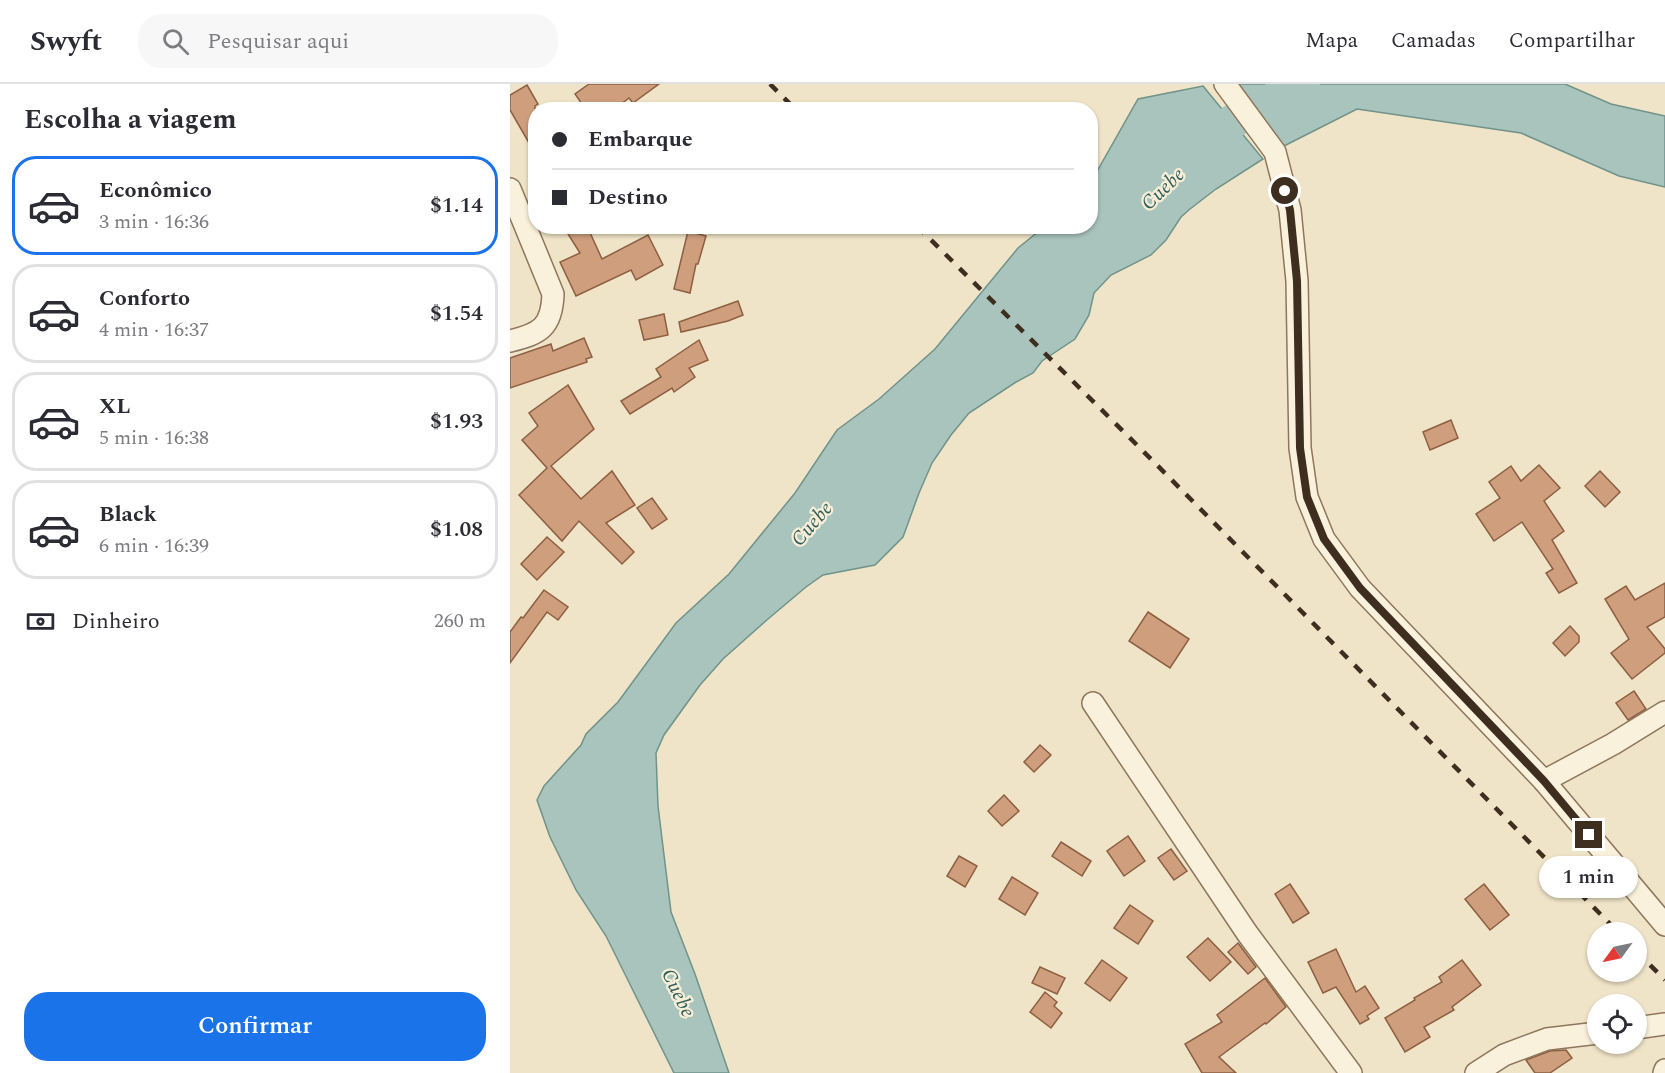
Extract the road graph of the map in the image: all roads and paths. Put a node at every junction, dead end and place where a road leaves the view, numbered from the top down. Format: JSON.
{"nodes":[{"id":1,"x":1225,"y":84,"type":"edge"},
{"id":2,"x":510,"y":189,"type":"edge"},
{"id":3,"x":528,"y":233,"type":"edge"},
{"id":4,"x":528,"y":234,"type":"edge"},
{"id":5,"x":510,"y":341,"type":"edge"},
{"id":6,"x":1093,"y":704,"type":"dead end"},
{"id":7,"x":1665,"y":712,"type":"edge"},
{"id":8,"x":1544,"y":781,"type":"junction"},
{"id":9,"x":1665,"y":925,"type":"edge"},
{"id":10,"x":1665,"y":1023,"type":"edge"},
{"id":11,"x":1647,"y":1026,"type":"edge"},
{"id":12,"x":1587,"y":1034,"type":"edge"},
{"id":13,"x":1351,"y":1073,"type":"edge"},
{"id":14,"x":1476,"y":1073,"type":"edge"}],
"edges":[{"from":1,"to":8,"type":"street"},
{"from":2,"to":3,"type":"street"},
{"from":4,"to":5,"type":"street"},
{"from":6,"to":13,"type":"street"},
{"from":7,"to":8,"type":"street"},
{"from":8,"to":9,"type":"street"},
{"from":10,"to":11,"type":"street"},
{"from":12,"to":14,"type":"street"}]}
